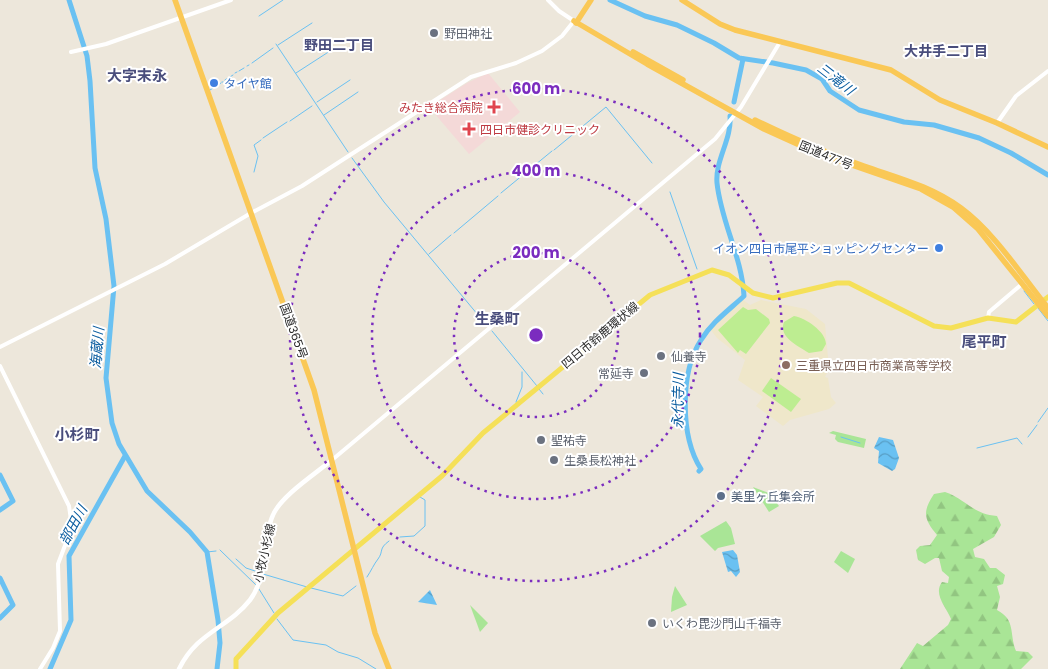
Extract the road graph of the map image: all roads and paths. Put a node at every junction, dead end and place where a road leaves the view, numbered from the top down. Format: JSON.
{"nodes":[{"id":1,"x":175,"y":0,"type":"edge"},
{"id":2,"x":231,"y":0,"type":"edge"},
{"id":3,"x":548,"y":0,"type":"edge"},
{"id":4,"x":586,"y":0,"type":"edge"},
{"id":5,"x":591,"y":0,"type":"edge"},
{"id":6,"x":682,"y":0,"type":"edge"},
{"id":7,"x":581,"y":12,"type":"junction"},
{"id":8,"x":182,"y":18,"type":"junction"},
{"id":9,"x":575,"y":22,"type":"junction"},
{"id":10,"x":779,"y":45,"type":"junction"},
{"id":11,"x":621,"y":46,"type":"junction"},
{"id":12,"x":71,"y":52,"type":"dead end"},
{"id":13,"x":647,"y":64,"type":"junction"},
{"id":14,"x":1048,"y":71,"type":"edge"},
{"id":15,"x":737,"y":113,"type":"junction"},
{"id":16,"x":997,"y":123,"type":"junction"},
{"id":17,"x":1048,"y":148,"type":"edge"},
{"id":18,"x":251,"y":213,"type":"junction"},
{"id":19,"x":1022,"y":284,"type":"junction"},
{"id":20,"x":1048,"y":297,"type":"edge"},
{"id":21,"x":1040,"y":303,"type":"junction"},
{"id":22,"x":1048,"y":308,"type":"edge"},
{"id":23,"x":1048,"y":316,"type":"edge"},
{"id":24,"x":988,"y":318,"type":"junction"},
{"id":25,"x":0,"y":346,"type":"edge"},
{"id":26,"x":0,"y":366,"type":"edge"},
{"id":27,"x":332,"y":460,"type":"junction"},
{"id":28,"x":354,"y":550,"type":"junction"},
{"id":29,"x":40,"y":669,"type":"edge"},
{"id":30,"x":179,"y":669,"type":"edge"},
{"id":31,"x":236,"y":669,"type":"edge"},
{"id":32,"x":389,"y":669,"type":"edge"}],
"edges":[{"from":1,"to":8,"type":"highway","name":"国道365号"},
{"from":2,"to":8,"type":"street"},
{"from":3,"to":9,"type":"street"},
{"from":4,"to":7,"type":"highway"},
{"from":5,"to":7,"type":"highway"},
{"from":6,"to":10,"type":"highway"},
{"from":7,"to":9,"type":"highway"},
{"from":8,"to":12,"type":"street"},
{"from":8,"to":18,"type":"highway","name":"国道365号"},
{"from":9,"to":11,"type":"highway","name":"国道477号"},
{"from":9,"to":13,"type":"highway","name":"国道477号"},
{"from":9,"to":18,"type":"street"},
{"from":10,"to":15,"type":"street"},
{"from":10,"to":16,"type":"highway"},
{"from":11,"to":13,"type":"highway"},
{"from":11,"to":15,"type":"highway","name":"国道477号"},
{"from":13,"to":15,"type":"highway","name":"国道477号"},
{"from":14,"to":16,"type":"street"},
{"from":15,"to":19,"type":"highway","name":"国道477号"},
{"from":15,"to":21,"type":"highway","name":"国道477号"},
{"from":15,"to":27,"type":"street"},
{"from":16,"to":17,"type":"highway"},
{"from":18,"to":25,"type":"street"},
{"from":18,"to":27,"type":"highway","name":"国道365号"},
{"from":19,"to":21,"type":"highway","name":"国道477号"},
{"from":19,"to":24,"type":"street"},
{"from":20,"to":21,"type":"main road","name":"四日市鈴鹿環状線"},
{"from":21,"to":22,"type":"highway","name":"国道477号"},
{"from":21,"to":23,"type":"highway","name":"国道477号"},
{"from":21,"to":24,"type":"main road","name":"四日市鈴鹿環状線"},
{"from":24,"to":28,"type":"main road","name":"四日市鈴鹿環状線"},
{"from":26,"to":29,"type":"street"},
{"from":27,"to":28,"type":"highway","name":"国道365号"},
{"from":27,"to":30,"type":"main road","name":"小牧小杉線"},
{"from":28,"to":31,"type":"main road","name":"四日市鈴鹿環状線"},
{"from":28,"to":32,"type":"highway","name":"国道365号"}]}
